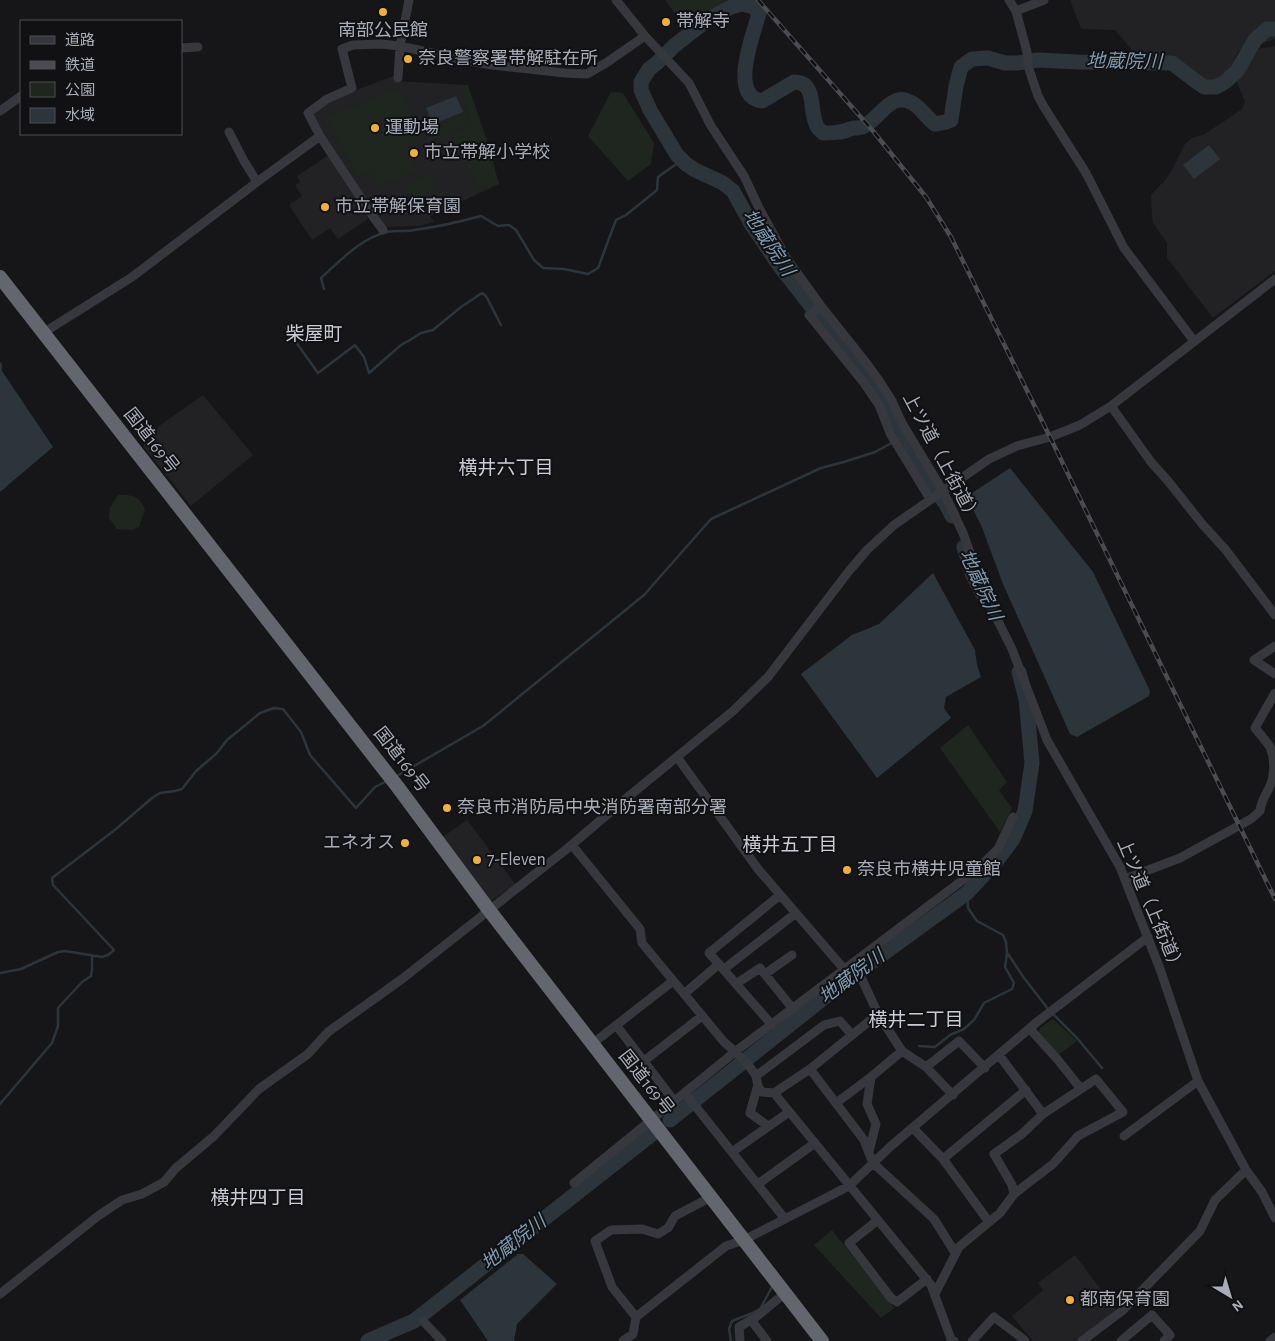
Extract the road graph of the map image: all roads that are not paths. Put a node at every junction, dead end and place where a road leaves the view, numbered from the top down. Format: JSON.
{"nodes":[{"id":1,"x":409,"y":0,"type":"edge"},
{"id":2,"x":616,"y":0,"type":"edge"},
{"id":3,"x":1009,"y":0,"type":"edge"},
{"id":4,"x":1044,"y":0,"type":"edge"},
{"id":5,"x":1016,"y":11,"type":"junction"},
{"id":6,"x":645,"y":36,"type":"junction"},
{"id":7,"x":400,"y":46,"type":"junction"},
{"id":8,"x":182,"y":48,"type":"edge"},
{"id":9,"x":198,"y":48,"type":"dead end"},
{"id":10,"x":398,"y":78,"type":"dead end"},
{"id":11,"x":20,"y":97,"type":"edge"},
{"id":12,"x":0,"y":112,"type":"edge"},
{"id":13,"x":229,"y":132,"type":"dead end"},
{"id":14,"x":320,"y":136,"type":"junction"},
{"id":15,"x":257,"y":182,"type":"junction"},
{"id":16,"x":383,"y":230,"type":"dead end"},
{"id":17,"x":0,"y":277,"type":"edge"},
{"id":18,"x":1275,"y":278,"type":"edge"},
{"id":19,"x":817,"y":309,"type":"junction"},
{"id":20,"x":43,"y":333,"type":"junction"},
{"id":21,"x":1194,"y":341,"type":"junction"},
{"id":22,"x":1111,"y":406,"type":"junction"},
{"id":23,"x":943,"y":491,"type":"junction"},
{"id":24,"x":930,"y":499,"type":"junction"},
{"id":25,"x":1275,"y":615,"type":"edge"},
{"id":26,"x":1275,"y":646,"type":"edge"},
{"id":27,"x":1275,"y":674,"type":"edge"},
{"id":28,"x":1275,"y":693,"type":"edge"},
{"id":29,"x":678,"y":757,"type":"junction"},
{"id":30,"x":1013,"y":817,"type":"dead end"},
{"id":31,"x":572,"y":845,"type":"junction"},
{"id":32,"x":1125,"y":879,"type":"junction"},
{"id":33,"x":780,"y":895,"type":"junction"},
{"id":34,"x":489,"y":910,"type":"junction"},
{"id":35,"x":796,"y":912,"type":"junction"},
{"id":36,"x":1148,"y":937,"type":"junction"},
{"id":37,"x":792,"y":955,"type":"dead end"},
{"id":38,"x":856,"y":965,"type":"junction"},
{"id":39,"x":721,"y":967,"type":"junction"},
{"id":40,"x":844,"y":969,"type":"junction"},
{"id":41,"x":765,"y":974,"type":"junction"},
{"id":42,"x":673,"y":981,"type":"junction"},
{"id":43,"x":736,"y":984,"type":"junction"},
{"id":44,"x":684,"y":994,"type":"junction"},
{"id":45,"x":793,"y":1009,"type":"junction"},
{"id":46,"x":878,"y":1014,"type":"junction"},
{"id":47,"x":702,"y":1016,"type":"junction"},
{"id":48,"x":616,"y":1025,"type":"junction"},
{"id":49,"x":772,"y":1025,"type":"junction"},
{"id":50,"x":1030,"y":1029,"type":"junction"},
{"id":51,"x":852,"y":1035,"type":"junction"},
{"id":52,"x":592,"y":1044,"type":"junction"},
{"id":53,"x":902,"y":1051,"type":"junction"},
{"id":54,"x":999,"y":1055,"type":"junction"},
{"id":55,"x":741,"y":1058,"type":"junction"},
{"id":56,"x":644,"y":1061,"type":"junction"},
{"id":57,"x":926,"y":1067,"type":"junction"},
{"id":58,"x":984,"y":1068,"type":"junction"},
{"id":59,"x":810,"y":1069,"type":"junction"},
{"id":60,"x":756,"y":1076,"type":"junction"},
{"id":61,"x":871,"y":1077,"type":"junction"},
{"id":62,"x":1198,"y":1081,"type":"junction"},
{"id":63,"x":757,"y":1088,"type":"junction"},
{"id":64,"x":1081,"y":1089,"type":"junction"},
{"id":65,"x":1026,"y":1090,"type":"junction"},
{"id":66,"x":774,"y":1093,"type":"junction"},
{"id":67,"x":953,"y":1095,"type":"junction"},
{"id":68,"x":690,"y":1099,"type":"junction"},
{"id":69,"x":675,"y":1102,"type":"junction"},
{"id":70,"x":836,"y":1103,"type":"junction"},
{"id":71,"x":789,"y":1112,"type":"junction"},
{"id":72,"x":1043,"y":1114,"type":"junction"},
{"id":73,"x":652,"y":1120,"type":"junction"},
{"id":74,"x":768,"y":1126,"type":"junction"},
{"id":75,"x":913,"y":1128,"type":"junction"},
{"id":76,"x":1124,"y":1136,"type":"dead end"},
{"id":77,"x":814,"y":1143,"type":"junction"},
{"id":78,"x":869,"y":1151,"type":"junction"},
{"id":79,"x":732,"y":1152,"type":"junction"},
{"id":80,"x":943,"y":1160,"type":"junction"},
{"id":81,"x":873,"y":1163,"type":"junction"},
{"id":82,"x":1246,"y":1170,"type":"junction"},
{"id":83,"x":574,"y":1183,"type":"dead end"},
{"id":84,"x":758,"y":1184,"type":"junction"},
{"id":85,"x":849,"y":1186,"type":"junction"},
{"id":86,"x":1014,"y":1194,"type":"junction"},
{"id":87,"x":711,"y":1197,"type":"junction"},
{"id":88,"x":1275,"y":1218,"type":"edge"},
{"id":89,"x":785,"y":1219,"type":"junction"},
{"id":90,"x":878,"y":1220,"type":"junction"},
{"id":91,"x":989,"y":1222,"type":"junction"},
{"id":92,"x":744,"y":1240,"type":"junction"},
{"id":93,"x":959,"y":1246,"type":"junction"},
{"id":94,"x":926,"y":1279,"type":"junction"},
{"id":95,"x":785,"y":1293,"type":"junction"},
{"id":96,"x":0,"y":1294,"type":"edge"},
{"id":97,"x":935,"y":1294,"type":"junction"},
{"id":98,"x":636,"y":1317,"type":"junction"},
{"id":99,"x":751,"y":1320,"type":"junction"},
{"id":100,"x":423,"y":1321,"type":"dead end"},
{"id":101,"x":1275,"y":1337,"type":"edge"},
{"id":102,"x":442,"y":1341,"type":"edge"},
{"id":103,"x":623,"y":1341,"type":"edge"},
{"id":104,"x":740,"y":1341,"type":"edge"},
{"id":105,"x":767,"y":1341,"type":"edge"},
{"id":106,"x":822,"y":1341,"type":"edge"},
{"id":107,"x":954,"y":1341,"type":"edge"},
{"id":108,"x":972,"y":1341,"type":"edge"},
{"id":109,"x":1025,"y":1341,"type":"edge"},
{"id":110,"x":1082,"y":1341,"type":"edge"},
{"id":111,"x":1121,"y":1341,"type":"edge"},
{"id":112,"x":1164,"y":1341,"type":"edge"},
{"id":113,"x":1270,"y":1341,"type":"edge"}],
"edges":[{"from":1,"to":7,"type":"street"},
{"from":2,"to":6,"type":"street","name":"上ツ道（上街道）"},
{"from":3,"to":5,"type":"street"},
{"from":4,"to":5,"type":"street"},
{"from":5,"to":21,"type":"street"},
{"from":6,"to":7,"type":"street"},
{"from":6,"to":19,"type":"street","name":"上ツ道（上街道）"},
{"from":7,"to":10,"type":"street"},
{"from":7,"to":14,"type":"street"},
{"from":8,"to":9,"type":"street"},
{"from":11,"to":12,"type":"street"},
{"from":13,"to":15,"type":"street"},
{"from":14,"to":15,"type":"street"},
{"from":14,"to":16,"type":"street"},
{"from":15,"to":20,"type":"street"},
{"from":17,"to":20,"type":"highway","name":"国道169号"},
{"from":18,"to":21,"type":"street"},
{"from":19,"to":23,"type":"street","name":"上ツ道（上街道）"},
{"from":19,"to":24,"type":"street"},
{"from":20,"to":34,"type":"highway","name":"国道169号"},
{"from":21,"to":22,"type":"street"},
{"from":22,"to":23,"type":"street"},
{"from":22,"to":25,"type":"street"},
{"from":23,"to":24,"type":"street"},
{"from":23,"to":32,"type":"street","name":"上ツ道（上街道）"},
{"from":24,"to":29,"type":"street"},
{"from":26,"to":27,"type":"street"},
{"from":28,"to":32,"type":"street"},
{"from":29,"to":31,"type":"street"},
{"from":29,"to":33,"type":"street"},
{"from":30,"to":38,"type":"street"},
{"from":31,"to":34,"type":"street"},
{"from":31,"to":42,"type":"street"},
{"from":32,"to":36,"type":"street","name":"上ツ道（上街道）"},
{"from":33,"to":35,"type":"street"},
{"from":33,"to":39,"type":"street"},
{"from":34,"to":52,"type":"highway","name":"国道169号"},
{"from":34,"to":96,"type":"street"},
{"from":35,"to":39,"type":"street"},
{"from":35,"to":40,"type":"street"},
{"from":36,"to":50,"type":"street"},
{"from":36,"to":62,"type":"street","name":"上ツ道（上街道）"},
{"from":37,"to":41,"type":"street"},
{"from":38,"to":40,"type":"street"},
{"from":38,"to":46,"type":"street"},
{"from":39,"to":43,"type":"street"},
{"from":39,"to":44,"type":"street"},
{"from":40,"to":45,"type":"street"},
{"from":41,"to":43,"type":"street"},
{"from":41,"to":45,"type":"street"},
{"from":42,"to":44,"type":"street"},
{"from":42,"to":48,"type":"street"},
{"from":43,"to":49,"type":"street"},
{"from":44,"to":47,"type":"street"},
{"from":45,"to":49,"type":"street"},
{"from":46,"to":51,"type":"street"},
{"from":46,"to":53,"type":"street"},
{"from":47,"to":55,"type":"street"},
{"from":47,"to":56,"type":"street"},
{"from":48,"to":52,"type":"street"},
{"from":48,"to":56,"type":"street"},
{"from":49,"to":55,"type":"street"},
{"from":50,"to":54,"type":"street"},
{"from":50,"to":64,"type":"street"},
{"from":51,"to":59,"type":"street"},
{"from":51,"to":60,"type":"street"},
{"from":52,"to":73,"type":"highway","name":"国道169号"},
{"from":53,"to":57,"type":"street"},
{"from":53,"to":61,"type":"street"},
{"from":54,"to":58,"type":"street"},
{"from":54,"to":65,"type":"street"},
{"from":55,"to":60,"type":"street"},
{"from":55,"to":68,"type":"street"},
{"from":56,"to":69,"type":"street"},
{"from":57,"to":58,"type":"street"},
{"from":57,"to":67,"type":"street"},
{"from":58,"to":67,"type":"street"},
{"from":59,"to":66,"type":"street"},
{"from":59,"to":70,"type":"street"},
{"from":60,"to":63,"type":"street"},
{"from":61,"to":70,"type":"street"},
{"from":61,"to":78,"type":"street"},
{"from":62,"to":76,"type":"street"},
{"from":62,"to":82,"type":"street","name":"上ツ道（上街道）"},
{"from":63,"to":66,"type":"street"},
{"from":63,"to":74,"type":"street"},
{"from":64,"to":72,"type":"street"},
{"from":64,"to":86,"type":"street"},
{"from":65,"to":72,"type":"street"},
{"from":65,"to":80,"type":"street"},
{"from":66,"to":71,"type":"street"},
{"from":67,"to":75,"type":"street"},
{"from":68,"to":69,"type":"street"},
{"from":68,"to":79,"type":"street"},
{"from":69,"to":73,"type":"street"},
{"from":70,"to":78,"type":"street"},
{"from":71,"to":74,"type":"street"},
{"from":71,"to":77,"type":"street"},
{"from":72,"to":86,"type":"street"},
{"from":73,"to":83,"type":"street"},
{"from":73,"to":87,"type":"highway","name":"国道169号"},
{"from":74,"to":79,"type":"street"},
{"from":75,"to":80,"type":"street"},
{"from":75,"to":81,"type":"street"},
{"from":77,"to":84,"type":"street"},
{"from":77,"to":85,"type":"street"},
{"from":78,"to":81,"type":"street"},
{"from":79,"to":84,"type":"street"},
{"from":80,"to":91,"type":"street"},
{"from":81,"to":85,"type":"street"},
{"from":81,"to":93,"type":"street"},
{"from":82,"to":88,"type":"street","name":"上ツ道（上街道）"},
{"from":82,"to":110,"type":"street"},
{"from":84,"to":89,"type":"street"},
{"from":85,"to":89,"type":"street"},
{"from":85,"to":90,"type":"street"},
{"from":86,"to":91,"type":"street"},
{"from":87,"to":92,"type":"highway","name":"国道169号"},
{"from":87,"to":98,"type":"street"},
{"from":89,"to":92,"type":"street"},
{"from":90,"to":94,"type":"street"},
{"from":90,"to":94,"type":"street"},
{"from":91,"to":93,"type":"street"},
{"from":92,"to":95,"type":"highway","name":"国道169号"},
{"from":92,"to":98,"type":"street"},
{"from":93,"to":97,"type":"street"},
{"from":94,"to":97,"type":"street"},
{"from":95,"to":99,"type":"street"},
{"from":95,"to":106,"type":"highway","name":"国道169号"},
{"from":97,"to":107,"type":"street"},
{"from":98,"to":103,"type":"street"},
{"from":99,"to":104,"type":"street"},
{"from":99,"to":105,"type":"street"},
{"from":100,"to":102,"type":"street"},
{"from":101,"to":113,"type":"street"},
{"from":108,"to":109,"type":"street"},
{"from":111,"to":112,"type":"street"}]}
